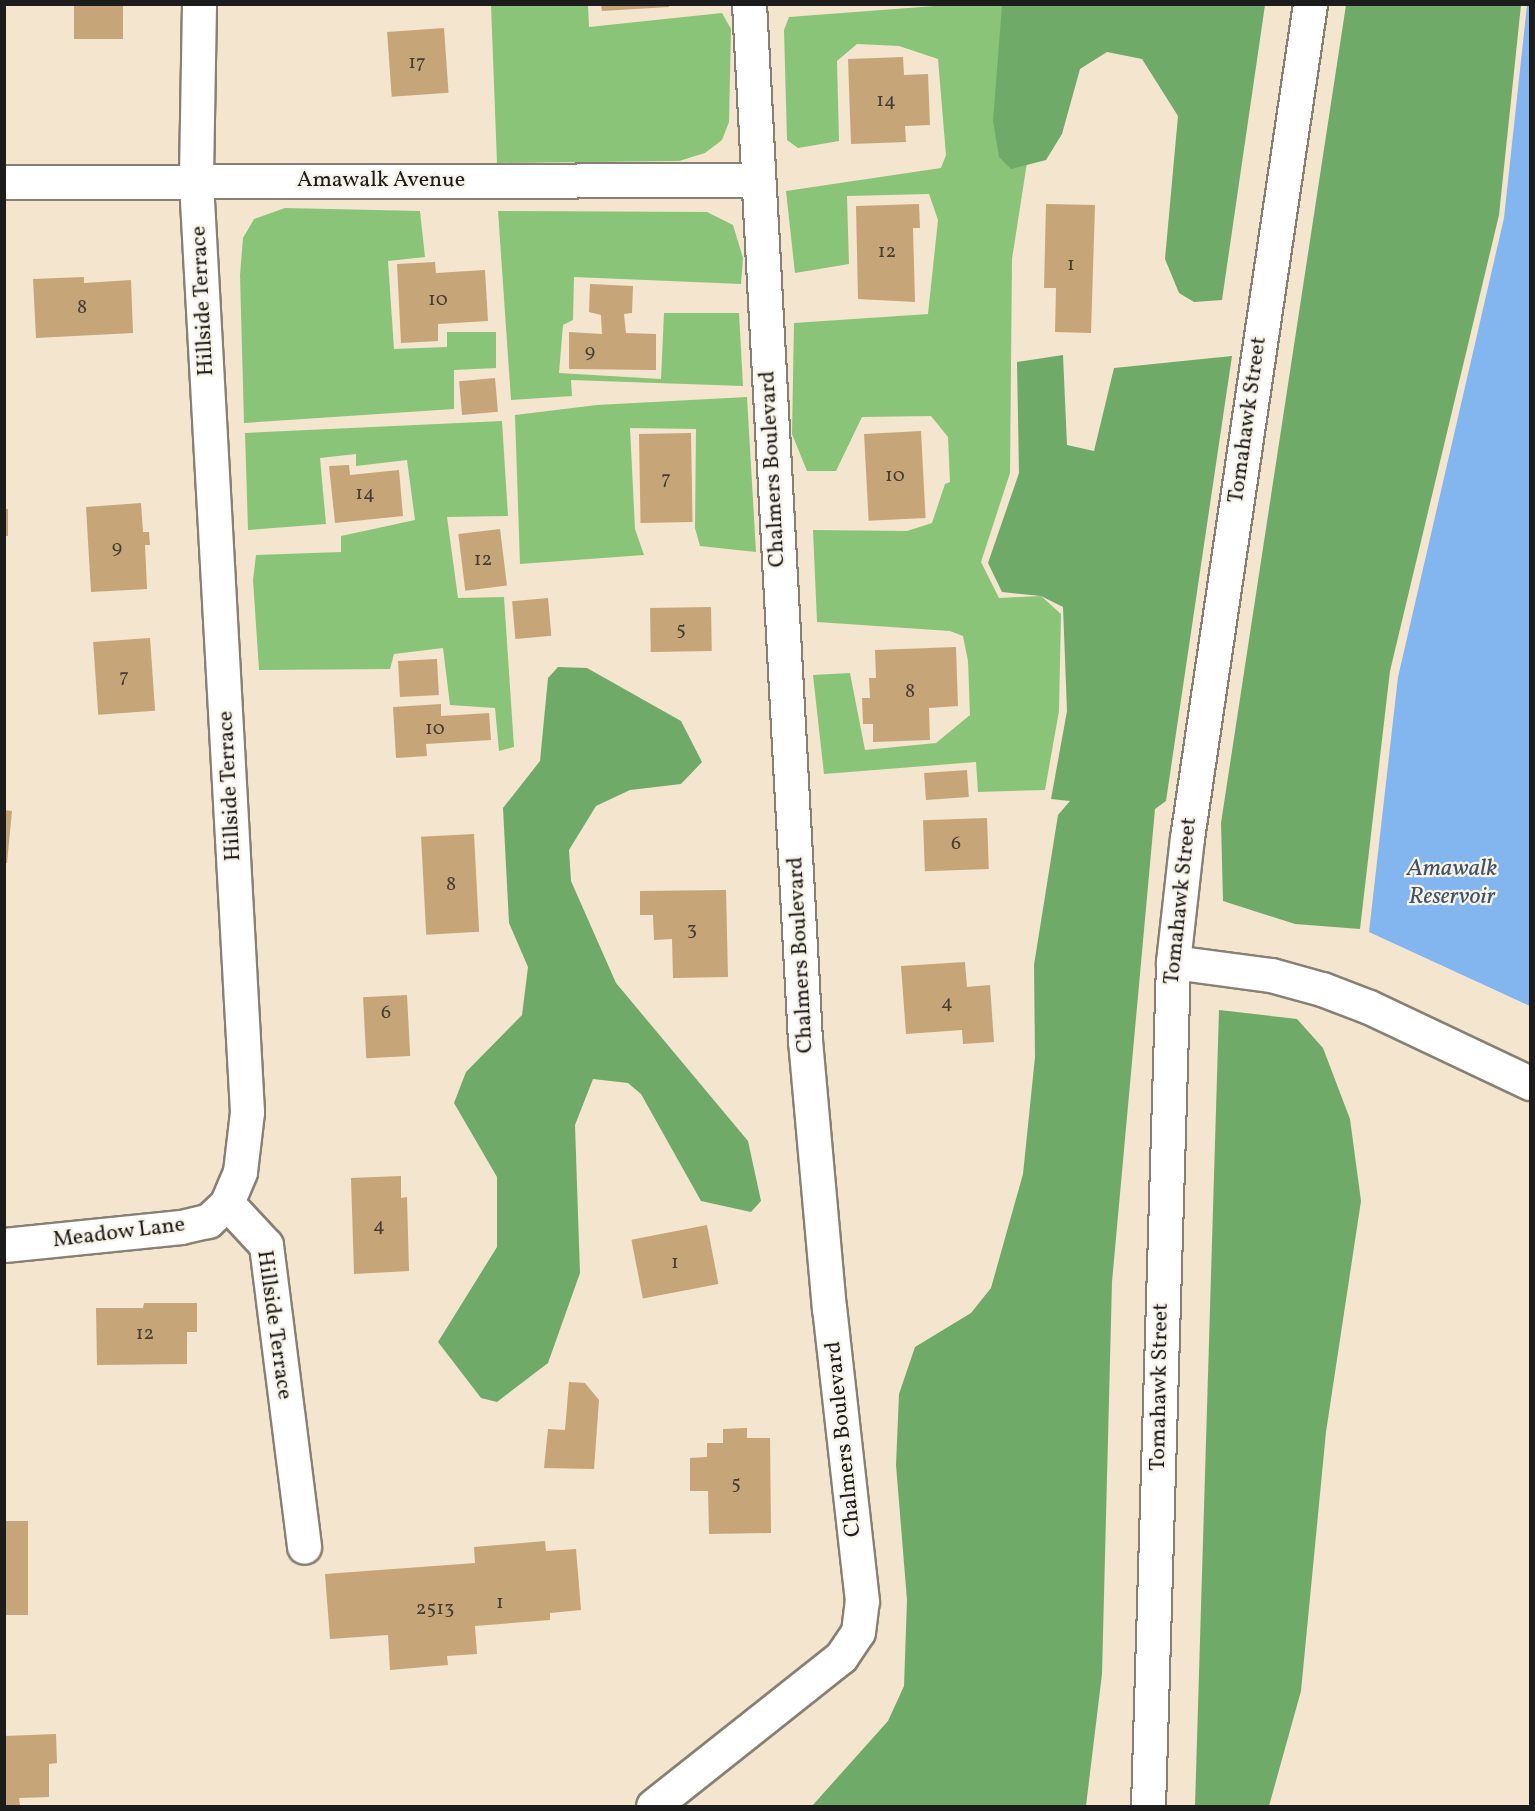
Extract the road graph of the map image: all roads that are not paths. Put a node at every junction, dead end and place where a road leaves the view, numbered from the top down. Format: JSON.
{"nodes":[{"id":1,"x":199,"y":4,"type":"edge"},
{"id":2,"x":749,"y":4,"type":"edge"},
{"id":3,"x":1310,"y":4,"type":"edge"},
{"id":4,"x":757,"y":180,"type":"junction"},
{"id":5,"x":4,"y":182,"type":"edge"},
{"id":6,"x":196,"y":182,"type":"junction"},
{"id":7,"x":1173,"y":963,"type":"junction"},
{"id":8,"x":1530,"y":1083,"type":"edge"},
{"id":9,"x":227,"y":1203,"type":"junction"},
{"id":10,"x":4,"y":1245,"type":"edge"},
{"id":11,"x":304,"y":1547,"type":"dead end"},
{"id":12,"x":652,"y":1806,"type":"edge"},
{"id":13,"x":1148,"y":1806,"type":"edge"}],
"edges":[{"from":1,"to":6,"type":"street","name":"Hillside Terrace"},
{"from":2,"to":4,"type":"street","name":"Chalmers Boulevard"},
{"from":3,"to":7,"type":"street","name":"Tomahawk Street"},
{"from":4,"to":6,"type":"street","name":"Amawalk Avenue"},
{"from":4,"to":12,"type":"street","name":"Chalmers Boulevard"},
{"from":5,"to":6,"type":"street","name":"Amawalk Avenue"},
{"from":6,"to":9,"type":"street","name":"Hillside Terrace"},
{"from":7,"to":8,"type":"street"},
{"from":7,"to":13,"type":"street","name":"Tomahawk Street"},
{"from":9,"to":10,"type":"street","name":"Meadow Lane"},
{"from":9,"to":11,"type":"street","name":"Hillside Terrace"}]}
